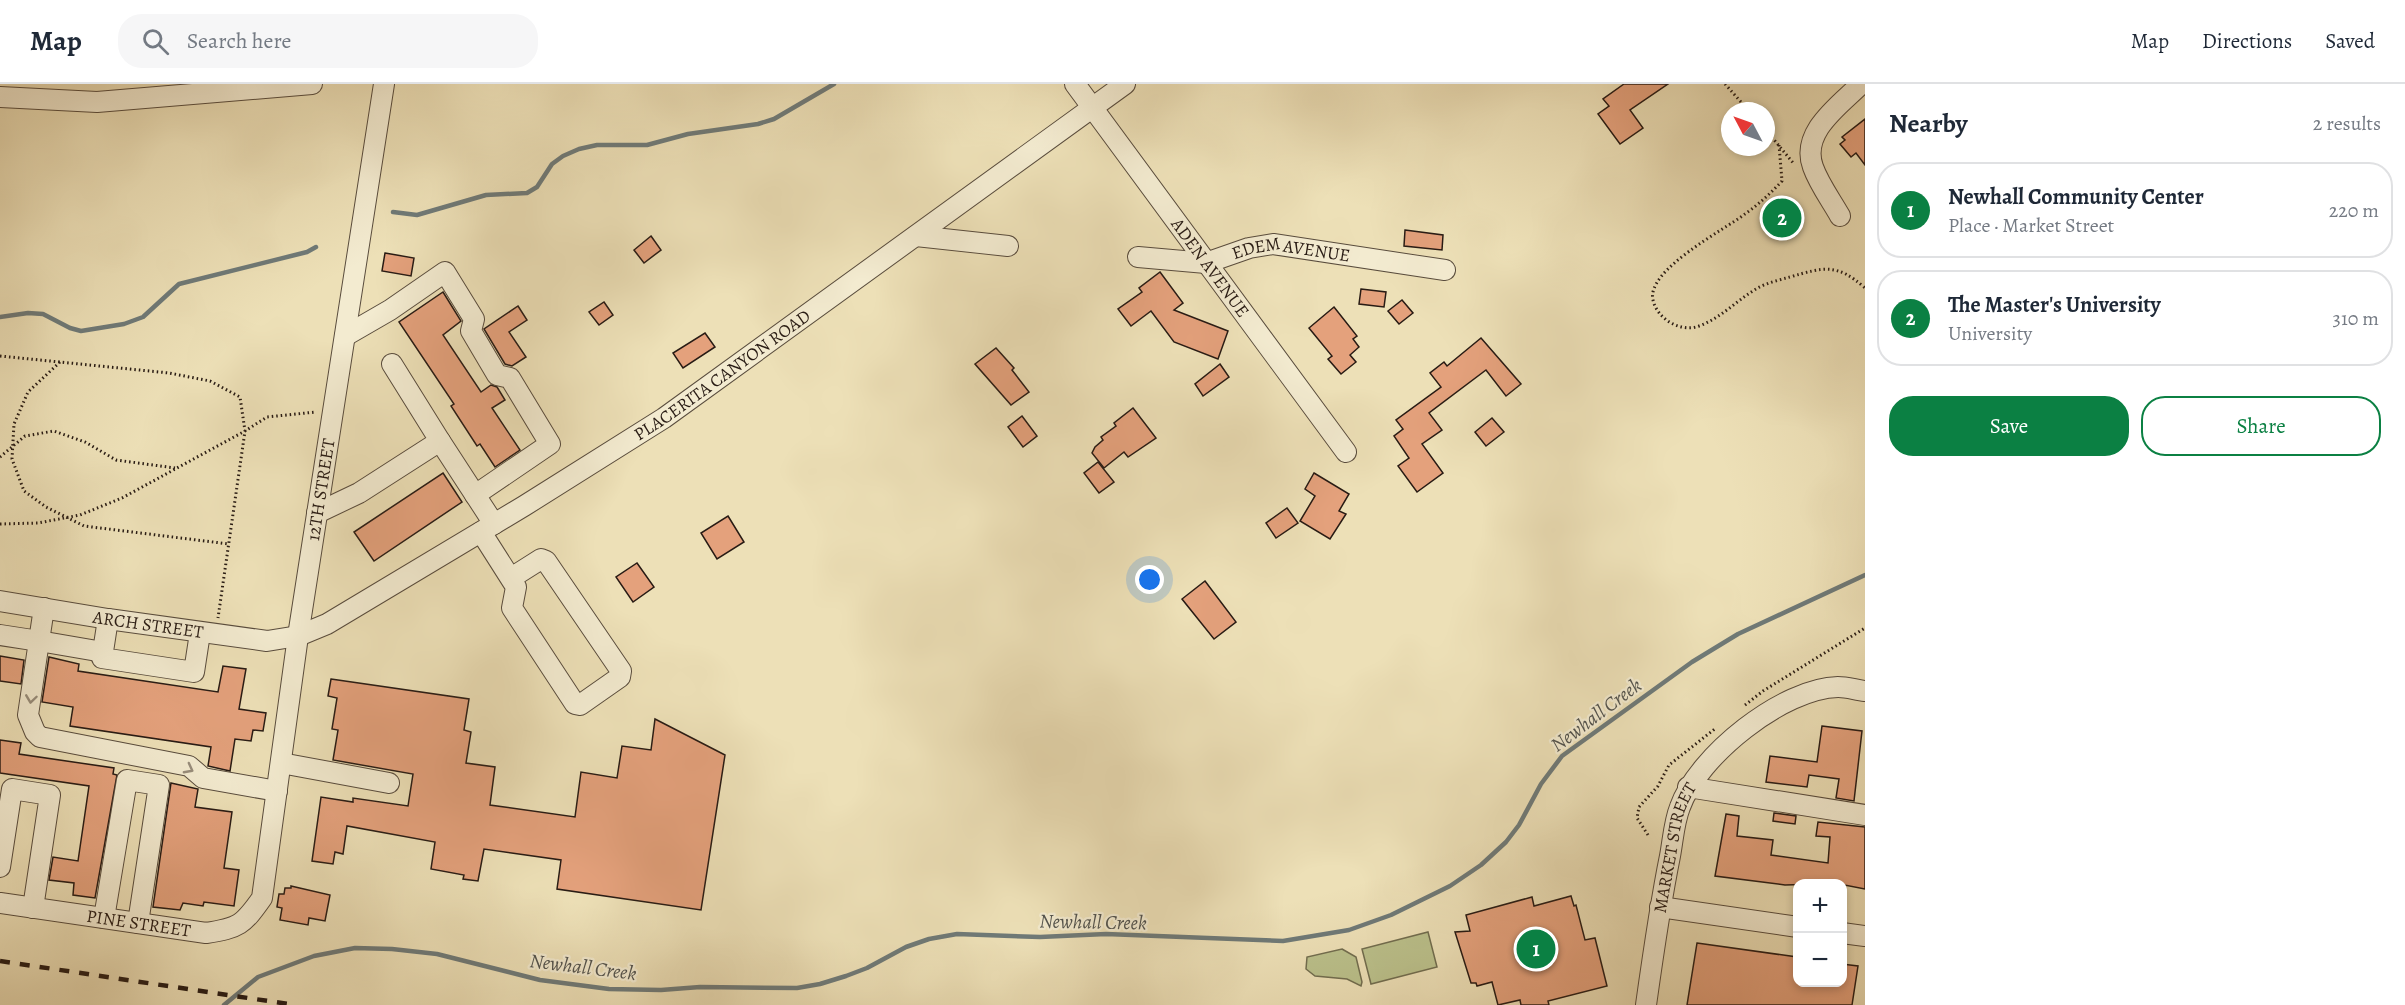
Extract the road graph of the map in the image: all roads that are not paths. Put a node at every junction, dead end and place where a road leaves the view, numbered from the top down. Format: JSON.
{"nodes":[{"id":1,"x":312,"y":84,"type":"edge"},
{"id":2,"x":384,"y":84,"type":"edge"},
{"id":3,"x":1075,"y":84,"type":"edge"},
{"id":4,"x":1125,"y":84,"type":"edge"},
{"id":5,"x":1861,"y":84,"type":"edge"},
{"id":6,"x":0,"y":97,"type":"edge"},
{"id":7,"x":1093,"y":108,"type":"junction"},
{"id":8,"x":1840,"y":216,"type":"dead end"},
{"id":9,"x":916,"y":236,"type":"junction"},
{"id":10,"x":1008,"y":246,"type":"dead end"},
{"id":11,"x":1138,"y":257,"type":"dead end"},
{"id":12,"x":1206,"y":263,"type":"junction"},
{"id":13,"x":1445,"y":270,"type":"dead end"},
{"id":14,"x":345,"y":336,"type":"junction"},
{"id":15,"x":392,"y":364,"type":"dead end"},
{"id":16,"x":440,"y":441,"type":"junction"},
{"id":17,"x":1346,"y":452,"type":"dead end"},
{"id":18,"x":475,"y":495,"type":"junction"},
{"id":19,"x":317,"y":513,"type":"junction"},
{"id":20,"x":487,"y":528,"type":"junction"},
{"id":21,"x":511,"y":578,"type":"junction"},
{"id":22,"x":0,"y":601,"type":"edge"},
{"id":23,"x":44,"y":608,"type":"junction"},
{"id":24,"x":108,"y":619,"type":"junction"},
{"id":25,"x":208,"y":634,"type":"junction"},
{"id":26,"x":3,"y":636,"type":"edge"},
{"id":27,"x":298,"y":636,"type":"junction"},
{"id":28,"x":39,"y":641,"type":"junction"},
{"id":29,"x":103,"y":652,"type":"junction"},
{"id":30,"x":1865,"y":691,"type":"edge"},
{"id":31,"x":280,"y":763,"type":"junction"},
{"id":32,"x":389,"y":783,"type":"dead end"},
{"id":33,"x":1688,"y":787,"type":"junction"},
{"id":34,"x":277,"y":791,"type":"junction"},
{"id":35,"x":1865,"y":815,"type":"edge"},
{"id":36,"x":0,"y":867,"type":"edge"},
{"id":37,"x":262,"y":898,"type":"joint"},
{"id":38,"x":0,"y":903,"type":"edge"},
{"id":39,"x":1660,"y":907,"type":"junction"},
{"id":40,"x":33,"y":908,"type":"junction"},
{"id":41,"x":104,"y":918,"type":"junction"},
{"id":42,"x":138,"y":923,"type":"junction"},
{"id":43,"x":1793,"y":926,"type":"edge"},
{"id":44,"x":1847,"y":934,"type":"edge"},
{"id":45,"x":1865,"y":936,"type":"edge"},
{"id":46,"x":1646,"y":1005,"type":"edge"}],
"edges":[{"from":1,"to":6,"type":"street"},
{"from":2,"to":14,"type":"street","name":"12TH STREET"},
{"from":3,"to":7,"type":"street","name":"ADEN AVENUE"},
{"from":4,"to":7,"type":"street","name":"PLACERITA CANYON ROAD"},
{"from":5,"to":8,"type":"street"},
{"from":7,"to":9,"type":"street","name":"PLACERITA CANYON ROAD"},
{"from":7,"to":12,"type":"street","name":"ADEN AVENUE"},
{"from":9,"to":10,"type":"street"},
{"from":9,"to":20,"type":"street","name":"PLACERITA CANYON ROAD"},
{"from":11,"to":12,"type":"street","name":"EDEM AVENUE"},
{"from":12,"to":13,"type":"street","name":"EDEM AVENUE"},
{"from":12,"to":17,"type":"street","name":"ADEN AVENUE"},
{"from":14,"to":18,"type":"street"},
{"from":14,"to":19,"type":"street","name":"12TH STREET"},
{"from":15,"to":16,"type":"street"},
{"from":16,"to":18,"type":"street"},
{"from":16,"to":19,"type":"street"},
{"from":18,"to":20,"type":"street"},
{"from":19,"to":27,"type":"street","name":"12TH STREET"},
{"from":20,"to":21,"type":"street"},
{"from":20,"to":27,"type":"street","name":"PLACERITA CANYON ROAD"},
{"from":21,"to":21,"type":"street"},
{"from":22,"to":23,"type":"street","name":"ARCH STREET"},
{"from":23,"to":24,"type":"street","name":"ARCH STREET"},
{"from":23,"to":28,"type":"street"},
{"from":24,"to":25,"type":"street","name":"ARCH STREET"},
{"from":24,"to":29,"type":"street"},
{"from":25,"to":27,"type":"street","name":"ARCH STREET"},
{"from":25,"to":29,"type":"street"},
{"from":26,"to":28,"type":"street"},
{"from":27,"to":31,"type":"street","name":"12TH STREET"},
{"from":28,"to":29,"type":"street"},
{"from":28,"to":34,"type":"street","one_way":true},
{"from":30,"to":33,"type":"street","name":"MARKET STREET"},
{"from":31,"to":32,"type":"street"},
{"from":31,"to":34,"type":"street","name":"12TH STREET"},
{"from":33,"to":35,"type":"street"},
{"from":33,"to":39,"type":"street","name":"MARKET STREET"},
{"from":34,"to":37,"type":"street","name":"12TH STREET"},
{"from":36,"to":40,"type":"street"},
{"from":37,"to":42,"type":"street","name":"PINE STREET"},
{"from":38,"to":40,"type":"street","name":"PINE STREET"},
{"from":39,"to":43,"type":"street"},
{"from":39,"to":46,"type":"street","name":"MARKET STREET"},
{"from":40,"to":41,"type":"street","name":"PINE STREET"},
{"from":41,"to":42,"type":"street","name":"PINE STREET"},
{"from":41,"to":42,"type":"street"},
{"from":44,"to":45,"type":"street"}]}
